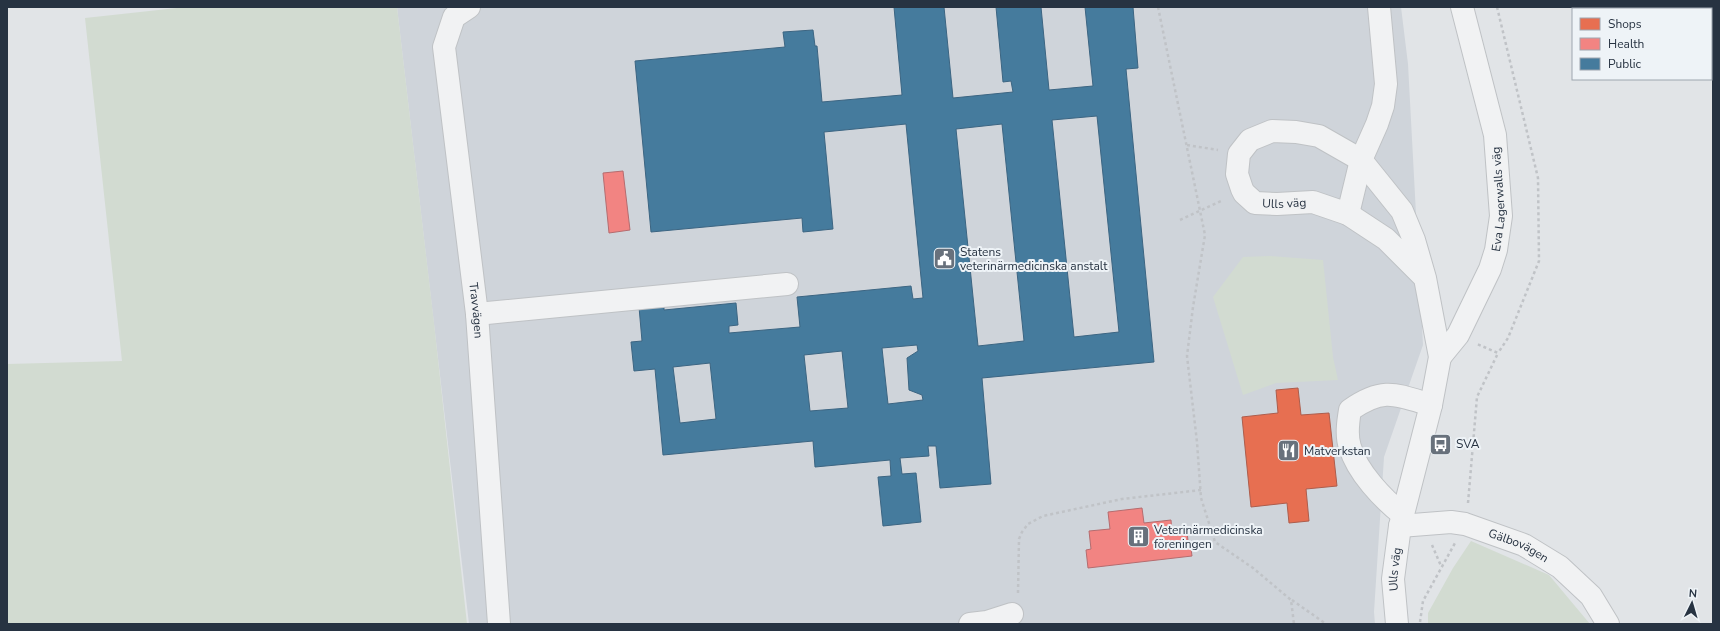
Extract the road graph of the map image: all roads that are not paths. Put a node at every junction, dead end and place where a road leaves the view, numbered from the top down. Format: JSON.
{"nodes":[{"id":1,"x":469,"y":7,"type":"edge"},
{"id":2,"x":1379,"y":7,"type":"edge"},
{"id":3,"x":1462,"y":7,"type":"edge"},
{"id":4,"x":1361,"y":160,"type":"junction"},
{"id":5,"x":1348,"y":214,"type":"junction"},
{"id":6,"x":1425,"y":278,"type":"junction"},
{"id":7,"x":788,"y":284,"type":"dead end"},
{"id":8,"x":477,"y":314,"type":"junction"},
{"id":9,"x":1440,"y":357,"type":"junction"},
{"id":10,"x":1431,"y":405,"type":"junction"},
{"id":11,"x":1401,"y":520,"type":"junction"},
{"id":12,"x":1012,"y":614,"type":"road end"},
{"id":13,"x":499,"y":624,"type":"edge"},
{"id":14,"x":970,"y":624,"type":"edge"},
{"id":15,"x":1397,"y":624,"type":"edge"},
{"id":16,"x":1608,"y":624,"type":"edge"}],
"edges":[{"from":1,"to":8,"type":"street","name":"Travvägen"},
{"from":2,"to":4,"type":"street"},
{"from":3,"to":9,"type":"street","name":"Eva Lagerwalls väg"},
{"from":4,"to":5,"type":"street"},
{"from":4,"to":5,"type":"street","name":"Ulls väg"},
{"from":4,"to":6,"type":"street","name":"Ulls väg"},
{"from":5,"to":6,"type":"street","name":"Ulls väg"},
{"from":6,"to":9,"type":"street","name":"Ulls väg"},
{"from":7,"to":8,"type":"street"},
{"from":8,"to":13,"type":"street","name":"Travvägen"},
{"from":9,"to":10,"type":"street","name":"Ulls väg"},
{"from":10,"to":11,"type":"street","name":"Ulls väg"},
{"from":10,"to":11,"type":"street"},
{"from":11,"to":15,"type":"street","name":"Ulls väg"},
{"from":11,"to":16,"type":"street","name":"Gälbovägen"},
{"from":12,"to":14,"type":"street"}]}
